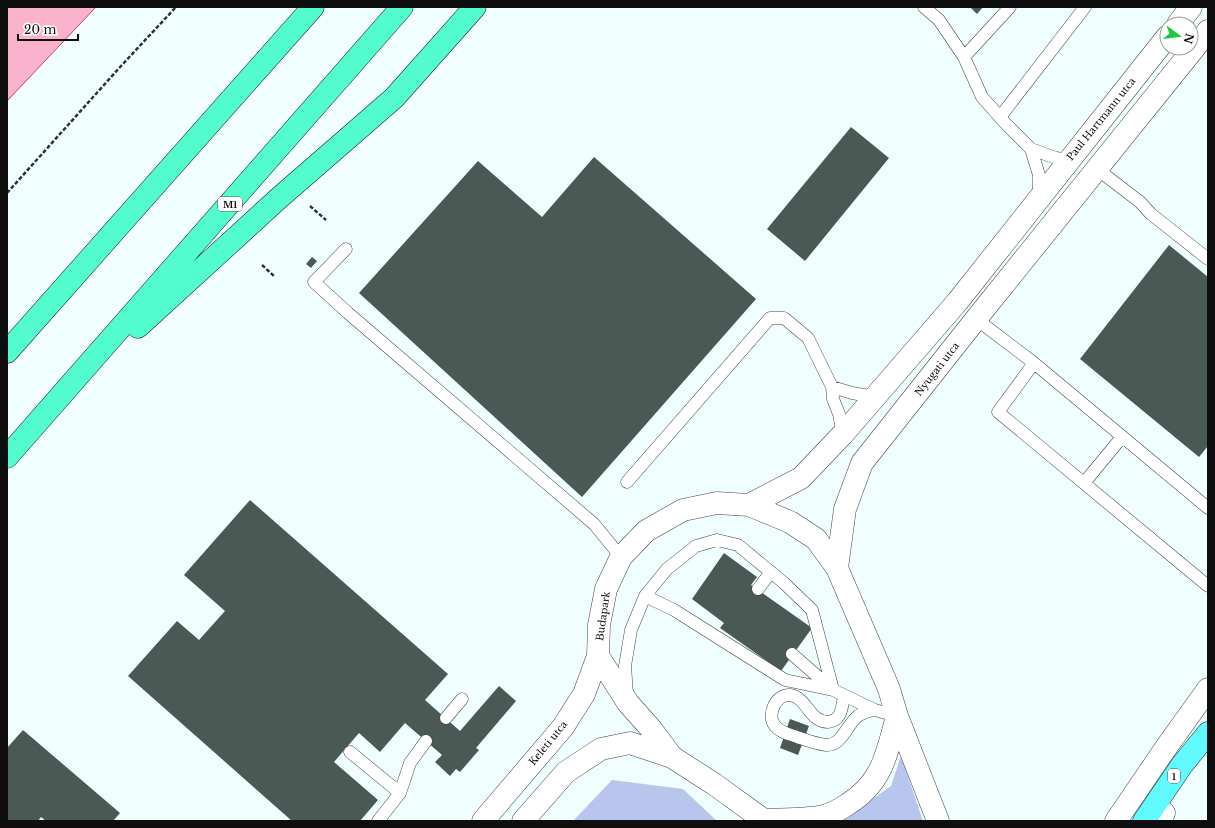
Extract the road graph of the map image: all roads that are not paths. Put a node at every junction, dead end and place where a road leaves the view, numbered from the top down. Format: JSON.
{"nodes":[{"id":1,"x":313,"y":7,"type":"edge"},
{"id":2,"x":402,"y":7,"type":"edge"},
{"id":3,"x":475,"y":7,"type":"edge"},
{"id":4,"x":924,"y":7,"type":"edge"},
{"id":5,"x":1010,"y":7,"type":"edge"},
{"id":6,"x":1085,"y":7,"type":"edge"},
{"id":7,"x":1191,"y":7,"type":"edge"},
{"id":8,"x":1184,"y":16,"type":"edge"},
{"id":9,"x":1208,"y":31,"type":"edge"},
{"id":10,"x":1159,"y":47,"type":"edge"},
{"id":11,"x":964,"y":57,"type":"junction"},
{"id":12,"x":1000,"y":117,"type":"junction"},
{"id":13,"x":1031,"y":148,"type":"junction"},
{"id":14,"x":1068,"y":160,"type":"junction"},
{"id":15,"x":1097,"y":169,"type":"junction"},
{"id":16,"x":1038,"y":200,"type":"junction"},
{"id":17,"x":346,"y":248,"type":"dead end"},
{"id":18,"x":1208,"y":259,"type":"edge"},
{"id":19,"x":976,"y":319,"type":"junction"},
{"id":20,"x":7,"y":352,"type":"edge"},
{"id":21,"x":1034,"y":363,"type":"junction"},
{"id":22,"x":832,"y":387,"type":"junction"},
{"id":23,"x":875,"y":397,"type":"junction"},
{"id":24,"x":58,"y":400,"type":"junction"},
{"id":25,"x":844,"y":434,"type":"junction"},
{"id":26,"x":1122,"y":437,"type":"junction"},
{"id":27,"x":7,"y":457,"type":"edge"},
{"id":28,"x":627,"y":482,"type":"dead end"},
{"id":29,"x":1084,"y":483,"type":"junction"},
{"id":30,"x":749,"y":505,"type":"junction"},
{"id":31,"x":1208,"y":508,"type":"edge"},
{"id":32,"x":621,"y":557,"type":"junction"},
{"id":33,"x":837,"y":568,"type":"junction"},
{"id":34,"x":771,"y":572,"type":"junction"},
{"id":35,"x":1208,"y":586,"type":"edge"},
{"id":36,"x":758,"y":590,"type":"dead end"},
{"id":37,"x":645,"y":596,"type":"junction"},
{"id":38,"x":792,"y":654,"type":"dead end"},
{"id":39,"x":598,"y":656,"type":"junction"},
{"id":40,"x":1208,"y":689,"type":"edge"},
{"id":41,"x":832,"y":690,"type":"junction"},
{"id":42,"x":844,"y":696,"type":"junction"},
{"id":43,"x":462,"y":699,"type":"dead end"},
{"id":44,"x":628,"y":703,"type":"junction"},
{"id":45,"x":875,"y":710,"type":"junction"},
{"id":46,"x":897,"y":716,"type":"junction"},
{"id":47,"x":446,"y":718,"type":"dead end"},
{"id":48,"x":1208,"y":733,"type":"edge"},
{"id":49,"x":426,"y":741,"type":"dead end"},
{"id":50,"x":1208,"y":749,"type":"edge"},
{"id":51,"x":350,"y":752,"type":"dead end"},
{"id":52,"x":672,"y":757,"type":"junction"},
{"id":53,"x":400,"y":793,"type":"junction"},
{"id":54,"x":1162,"y":818,"type":"edge"},
{"id":55,"x":764,"y":820,"type":"edge"},
{"id":56,"x":378,"y":821,"type":"edge"},
{"id":57,"x":484,"y":821,"type":"edge"},
{"id":58,"x":523,"y":821,"type":"edge"},
{"id":59,"x":938,"y":821,"type":"edge"},
{"id":60,"x":1116,"y":821,"type":"edge"},
{"id":61,"x":1144,"y":821,"type":"edge"}],
"edges":[{"from":1,"to":20,"type":"highway"},
{"from":2,"to":24,"type":"highway","number":"M1"},
{"from":3,"to":24,"type":"highway"},
{"from":4,"to":11,"type":"lane"},
{"from":5,"to":11,"type":"lane"},
{"from":6,"to":12,"type":"lane"},
{"from":7,"to":8,"type":"street"},
{"from":9,"to":15,"type":"street"},
{"from":10,"to":14,"type":"street","name":"Paul Hartmann utca"},
{"from":11,"to":12,"type":"lane"},
{"from":12,"to":13,"type":"lane"},
{"from":13,"to":14,"type":"lane"},
{"from":13,"to":16,"type":"lane"},
{"from":14,"to":16,"type":"street","name":"Paul Hartmann utca"},
{"from":15,"to":18,"type":"lane"},
{"from":15,"to":19,"type":"street","name":"Nyugati utca"},
{"from":16,"to":23,"type":"street"},
{"from":17,"to":32,"type":"lane"},
{"from":19,"to":21,"type":"lane"},
{"from":19,"to":33,"type":"street","name":"Nyugati utca"},
{"from":21,"to":26,"type":"lane"},
{"from":21,"to":29,"type":"lane"},
{"from":22,"to":23,"type":"lane"},
{"from":22,"to":25,"type":"lane"},
{"from":22,"to":28,"type":"lane"},
{"from":23,"to":25,"type":"street"},
{"from":24,"to":27,"type":"highway","number":"M1"},
{"from":25,"to":30,"type":"street"},
{"from":26,"to":29,"type":"lane"},
{"from":26,"to":31,"type":"lane"},
{"from":29,"to":35,"type":"lane"},
{"from":30,"to":32,"type":"street","name":"Budapark"},
{"from":30,"to":33,"type":"street"},
{"from":32,"to":39,"type":"street","name":"Budapark"},
{"from":33,"to":46,"type":"street"},
{"from":34,"to":36,"type":"lane"},
{"from":34,"to":37,"type":"lane"},
{"from":34,"to":41,"type":"lane"},
{"from":37,"to":41,"type":"lane"},
{"from":37,"to":44,"type":"lane"},
{"from":38,"to":41,"type":"lane"},
{"from":39,"to":44,"type":"street"},
{"from":39,"to":57,"type":"street","name":"Keleti utca"},
{"from":40,"to":60,"type":"street"},
{"from":41,"to":42,"type":"lane"},
{"from":42,"to":45,"type":"lane"},
{"from":42,"to":45,"type":"lane"},
{"from":43,"to":47,"type":"lane"},
{"from":44,"to":52,"type":"street"},
{"from":45,"to":46,"type":"lane"},
{"from":46,"to":55,"type":"street"},
{"from":46,"to":59,"type":"street"},
{"from":48,"to":61,"type":"main road","number":"1"},
{"from":49,"to":53,"type":"lane"},
{"from":50,"to":54,"type":"main road","number":"1"},
{"from":51,"to":53,"type":"lane"},
{"from":52,"to":55,"type":"street"},
{"from":52,"to":58,"type":"street"},
{"from":53,"to":56,"type":"lane"}]}
